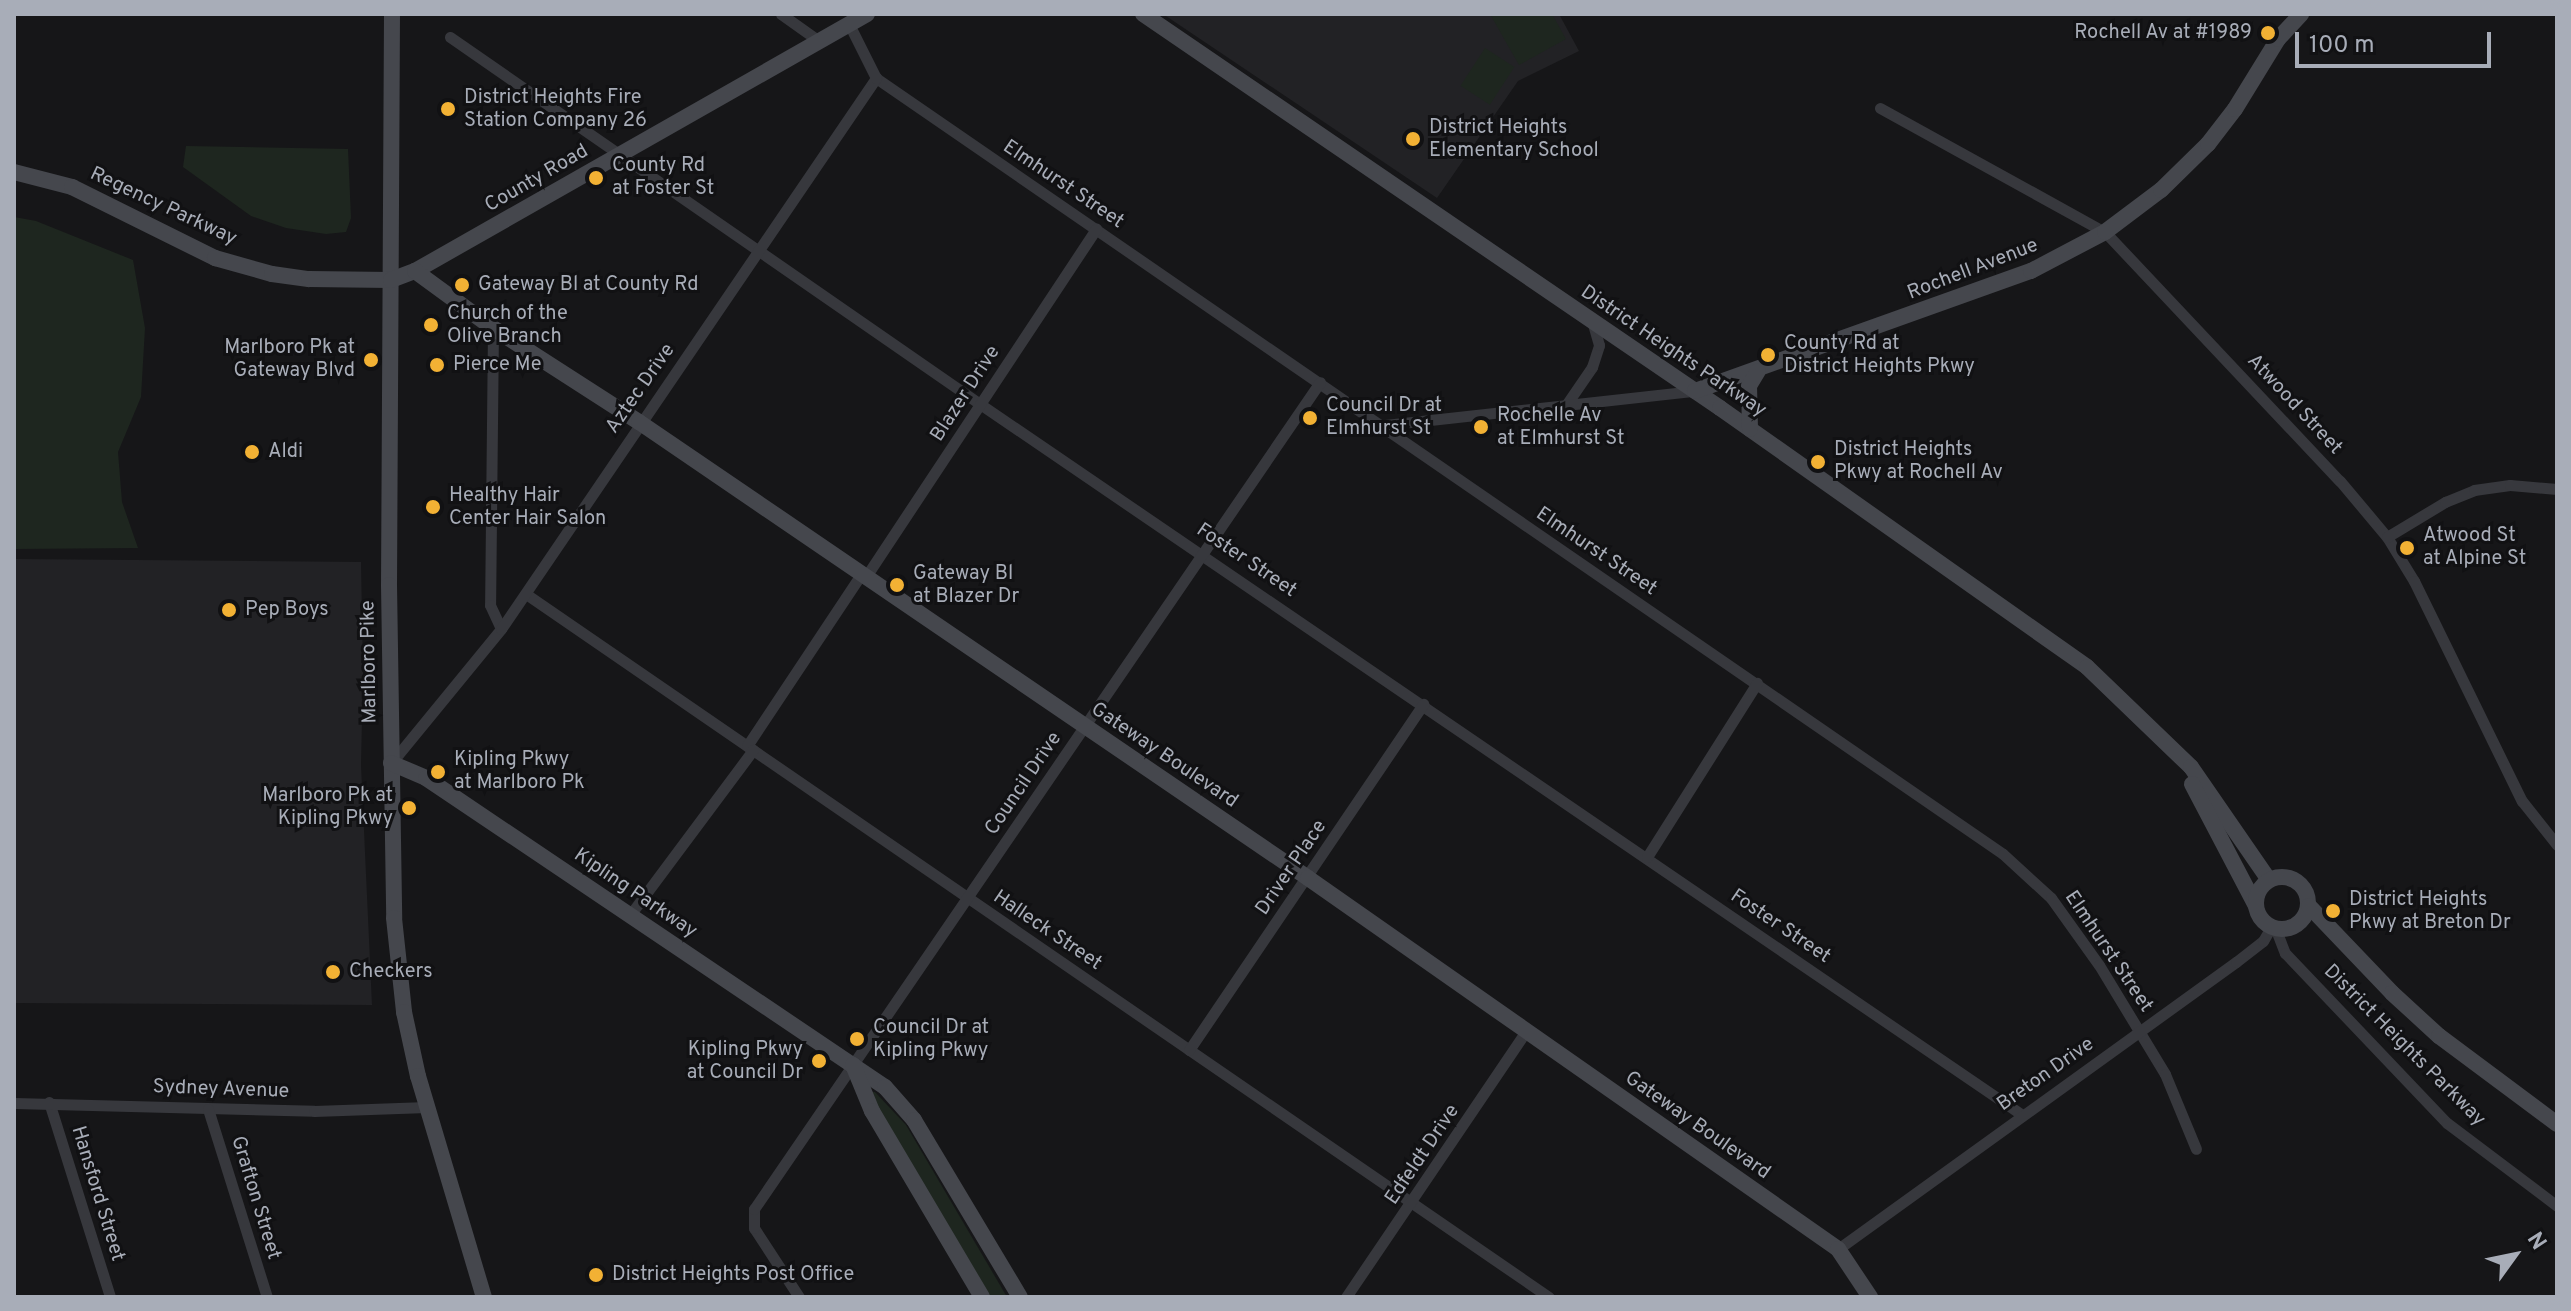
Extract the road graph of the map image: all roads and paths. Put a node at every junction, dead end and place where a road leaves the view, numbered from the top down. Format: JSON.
{"nodes":[{"id":1,"x":392,"y":14,"type":"edge"},
{"id":2,"x":781,"y":14,"type":"edge"},
{"id":3,"x":867,"y":14,"type":"edge"},
{"id":4,"x":1143,"y":14,"type":"edge"},
{"id":5,"x":2301,"y":14,"type":"edge"},
{"id":6,"x":849,"y":24,"type":"junction"},
{"id":7,"x":450,"y":37,"type":"dead end"},
{"id":8,"x":819,"y":41,"type":"junction"},
{"id":9,"x":876,"y":78,"type":"junction"},
{"id":10,"x":1880,"y":108,"type":"dead end"},
{"id":11,"x":621,"y":154,"type":"junction"},
{"id":12,"x":14,"y":172,"type":"edge"},
{"id":13,"x":1096,"y":229,"type":"junction"},
{"id":14,"x":2105,"y":232,"type":"junction"},
{"id":15,"x":760,"y":249,"type":"junction"},
{"id":16,"x":415,"y":271,"type":"junction"},
{"id":17,"x":391,"y":280,"type":"junction"},
{"id":18,"x":1592,"y":321,"type":"junction"},
{"id":19,"x":493,"y":328,"type":"junction"},
{"id":20,"x":1758,"y":371,"type":"junction"},
{"id":21,"x":1320,"y":382,"type":"junction"},
{"id":22,"x":1695,"y":391,"type":"junction"},
{"id":23,"x":980,"y":404,"type":"junction"},
{"id":24,"x":1566,"y":405,"type":"junction"},
{"id":25,"x":639,"y":422,"type":"junction"},
{"id":26,"x":1385,"y":425,"type":"junction"},
{"id":27,"x":1750,"y":429,"type":"junction"},
{"id":28,"x":2557,"y":489,"type":"edge"},
{"id":29,"x":2387,"y":537,"type":"junction"},
{"id":30,"x":1203,"y":553,"type":"junction"},
{"id":31,"x":862,"y":577,"type":"junction"},
{"id":32,"x":526,"y":594,"type":"junction"},
{"id":33,"x":501,"y":629,"type":"junction"},
{"id":34,"x":1757,"y":683,"type":"junction"},
{"id":35,"x":1423,"y":704,"type":"junction"},
{"id":36,"x":1085,"y":726,"type":"junction"},
{"id":37,"x":2166,"y":742,"type":"junction"},
{"id":38,"x":750,"y":748,"type":"junction"},
{"id":39,"x":391,"y":763,"type":"junction"},
{"id":40,"x":2557,"y":845,"type":"edge"},
{"id":41,"x":1647,"y":857,"type":"junction"},
{"id":42,"x":1308,"y":878,"type":"junction"},
{"id":43,"x":2269,"y":880,"type":"junction"},
{"id":44,"x":968,"y":898,"type":"junction"},
{"id":45,"x":2256,"y":906,"type":"junction"},
{"id":46,"x":2309,"y":906,"type":"junction"},
{"id":47,"x":630,"y":915,"type":"junction"},
{"id":48,"x":2274,"y":928,"type":"junction"},
{"id":49,"x":1526,"y":1031,"type":"junction"},
{"id":50,"x":2139,"y":1031,"type":"junction"},
{"id":51,"x":1189,"y":1050,"type":"junction"},
{"id":52,"x":853,"y":1065,"type":"junction"},
{"id":53,"x":49,"y":1102,"type":"junction"},
{"id":54,"x":14,"y":1103,"type":"edge"},
{"id":55,"x":427,"y":1107,"type":"junction"},
{"id":56,"x":208,"y":1109,"type":"junction"},
{"id":57,"x":2021,"y":1114,"type":"junction"},
{"id":58,"x":2557,"y":1124,"type":"edge"},
{"id":59,"x":2196,"y":1149,"type":"dead end"},
{"id":60,"x":1413,"y":1204,"type":"junction"},
{"id":61,"x":2557,"y":1206,"type":"edge"},
{"id":62,"x":1838,"y":1249,"type":"junction"},
{"id":63,"x":110,"y":1297,"type":"edge"},
{"id":64,"x":267,"y":1297,"type":"edge"},
{"id":65,"x":484,"y":1297,"type":"edge"},
{"id":66,"x":799,"y":1297,"type":"edge"},
{"id":67,"x":982,"y":1297,"type":"edge"},
{"id":68,"x":1020,"y":1297,"type":"edge"},
{"id":69,"x":1346,"y":1297,"type":"edge"},
{"id":70,"x":1549,"y":1297,"type":"edge"},
{"id":71,"x":1870,"y":1297,"type":"edge"}],
"edges":[{"from":1,"to":17,"type":"street","name":"Marlboro Pike"},
{"from":2,"to":8,"type":"street"},
{"from":3,"to":6,"type":"street","name":"County Road"},
{"from":4,"to":18,"type":"street","name":"District Heights Parkway"},
{"from":5,"to":14,"type":"street","name":"Rochell Avenue"},
{"from":6,"to":8,"type":"street","name":"County Road"},
{"from":6,"to":9,"type":"street"},
{"from":7,"to":11,"type":"street","name":"Foster Street"},
{"from":8,"to":11,"type":"street","name":"County Road"},
{"from":9,"to":13,"type":"street","name":"Elmhurst Street"},
{"from":9,"to":15,"type":"street","name":"Aztec Drive"},
{"from":10,"to":14,"type":"street","name":"Atwood Street"},
{"from":11,"to":15,"type":"street","name":"Foster Street"},
{"from":11,"to":16,"type":"street","name":"County Road"},
{"from":12,"to":17,"type":"street","name":"Regency Parkway"},
{"from":13,"to":21,"type":"street","name":"Elmhurst Street"},
{"from":13,"to":23,"type":"street","name":"Blazer Drive"},
{"from":14,"to":20,"type":"street","name":"Rochell Avenue"},
{"from":14,"to":29,"type":"street","name":"Atwood Street"},
{"from":15,"to":23,"type":"street","name":"Foster Street"},
{"from":15,"to":25,"type":"street","name":"Aztec Drive"},
{"from":16,"to":17,"type":"street","name":"County Road"},
{"from":16,"to":19,"type":"street","name":"Gateway Boulevard"},
{"from":17,"to":39,"type":"street","name":"Marlboro Pike"},
{"from":18,"to":22,"type":"street","name":"District Heights Parkway"},
{"from":18,"to":24,"type":"street"},
{"from":19,"to":25,"type":"street","name":"Gateway Boulevard"},
{"from":19,"to":33,"type":"street"},
{"from":20,"to":22,"type":"street","name":"Rochell Avenue"},
{"from":20,"to":27,"type":"street"},
{"from":21,"to":26,"type":"street","name":"Elmhurst Street"},
{"from":21,"to":30,"type":"street","name":"Council Drive"},
{"from":22,"to":24,"type":"street","name":"Rochell Avenue"},
{"from":22,"to":27,"type":"street","name":"District Heights Parkway"},
{"from":23,"to":30,"type":"street","name":"Foster Street"},
{"from":23,"to":31,"type":"street","name":"Blazer Drive"},
{"from":24,"to":26,"type":"street","name":"Rochell Avenue"},
{"from":25,"to":31,"type":"street","name":"Gateway Boulevard"},
{"from":25,"to":32,"type":"street","name":"Aztec Drive"},
{"from":26,"to":34,"type":"street","name":"Elmhurst Street"},
{"from":27,"to":37,"type":"street","name":"District Heights Parkway"},
{"from":28,"to":29,"type":"street"},
{"from":29,"to":40,"type":"street","name":"Atwood Street"},
{"from":30,"to":35,"type":"street","name":"Foster Street"},
{"from":30,"to":36,"type":"street","name":"Council Drive"},
{"from":31,"to":36,"type":"street","name":"Gateway Boulevard"},
{"from":31,"to":38,"type":"street","name":"Blazer Drive"},
{"from":32,"to":33,"type":"street","name":"Aztec Drive"},
{"from":32,"to":38,"type":"street","name":"Halleck Street"},
{"from":33,"to":39,"type":"street","name":"Aztec Drive"},
{"from":34,"to":41,"type":"street"},
{"from":34,"to":50,"type":"street","name":"Elmhurst Street"},
{"from":35,"to":41,"type":"street","name":"Foster Street"},
{"from":35,"to":42,"type":"street","name":"Driver Place"},
{"from":36,"to":42,"type":"street","name":"Gateway Boulevard"},
{"from":36,"to":44,"type":"street","name":"Council Drive"},
{"from":37,"to":43,"type":"street","name":"District Heights Parkway"},
{"from":37,"to":45,"type":"street","name":"District Heights Parkway"},
{"from":38,"to":44,"type":"street","name":"Halleck Street"},
{"from":38,"to":47,"type":"street","name":"Blazer Drive"},
{"from":39,"to":47,"type":"street","name":"Kipling Parkway"},
{"from":39,"to":55,"type":"street","name":"Marlboro Pike"},
{"from":41,"to":57,"type":"street","name":"Foster Street"},
{"from":42,"to":49,"type":"street","name":"Gateway Boulevard"},
{"from":42,"to":51,"type":"street","name":"Driver Place"},
{"from":43,"to":45,"type":"street"},
{"from":43,"to":46,"type":"street"},
{"from":44,"to":51,"type":"street","name":"Halleck Street"},
{"from":44,"to":52,"type":"street","name":"Council Drive"},
{"from":45,"to":48,"type":"street"},
{"from":46,"to":48,"type":"street"},
{"from":46,"to":58,"type":"street","name":"District Heights Parkway"},
{"from":47,"to":52,"type":"street","name":"Kipling Parkway"},
{"from":48,"to":50,"type":"street","name":"Breton Drive"},
{"from":48,"to":61,"type":"street","name":"District Heights Parkway"},
{"from":49,"to":60,"type":"street","name":"Edfeldt Drive"},
{"from":49,"to":62,"type":"street","name":"Gateway Boulevard"},
{"from":50,"to":57,"type":"street","name":"Breton Drive"},
{"from":50,"to":59,"type":"street","name":"Elmhurst Street"},
{"from":51,"to":60,"type":"street","name":"Halleck Street"},
{"from":52,"to":66,"type":"street","name":"Council Drive"},
{"from":52,"to":67,"type":"street"},
{"from":52,"to":68,"type":"street","name":"Kipling Parkway"},
{"from":53,"to":54,"type":"street","name":"Sydney Avenue"},
{"from":53,"to":56,"type":"street","name":"Sydney Avenue"},
{"from":53,"to":63,"type":"street","name":"Hansford Street"},
{"from":55,"to":56,"type":"street","name":"Sydney Avenue"},
{"from":55,"to":65,"type":"street","name":"Marlboro Pike"},
{"from":56,"to":64,"type":"street","name":"Grafton Street"},
{"from":57,"to":62,"type":"street","name":"Breton Drive"},
{"from":60,"to":69,"type":"street","name":"Edfeldt Drive"},
{"from":60,"to":70,"type":"street","name":"Halleck Street"},
{"from":62,"to":71,"type":"street","name":"Gateway Boulevard"}]}
